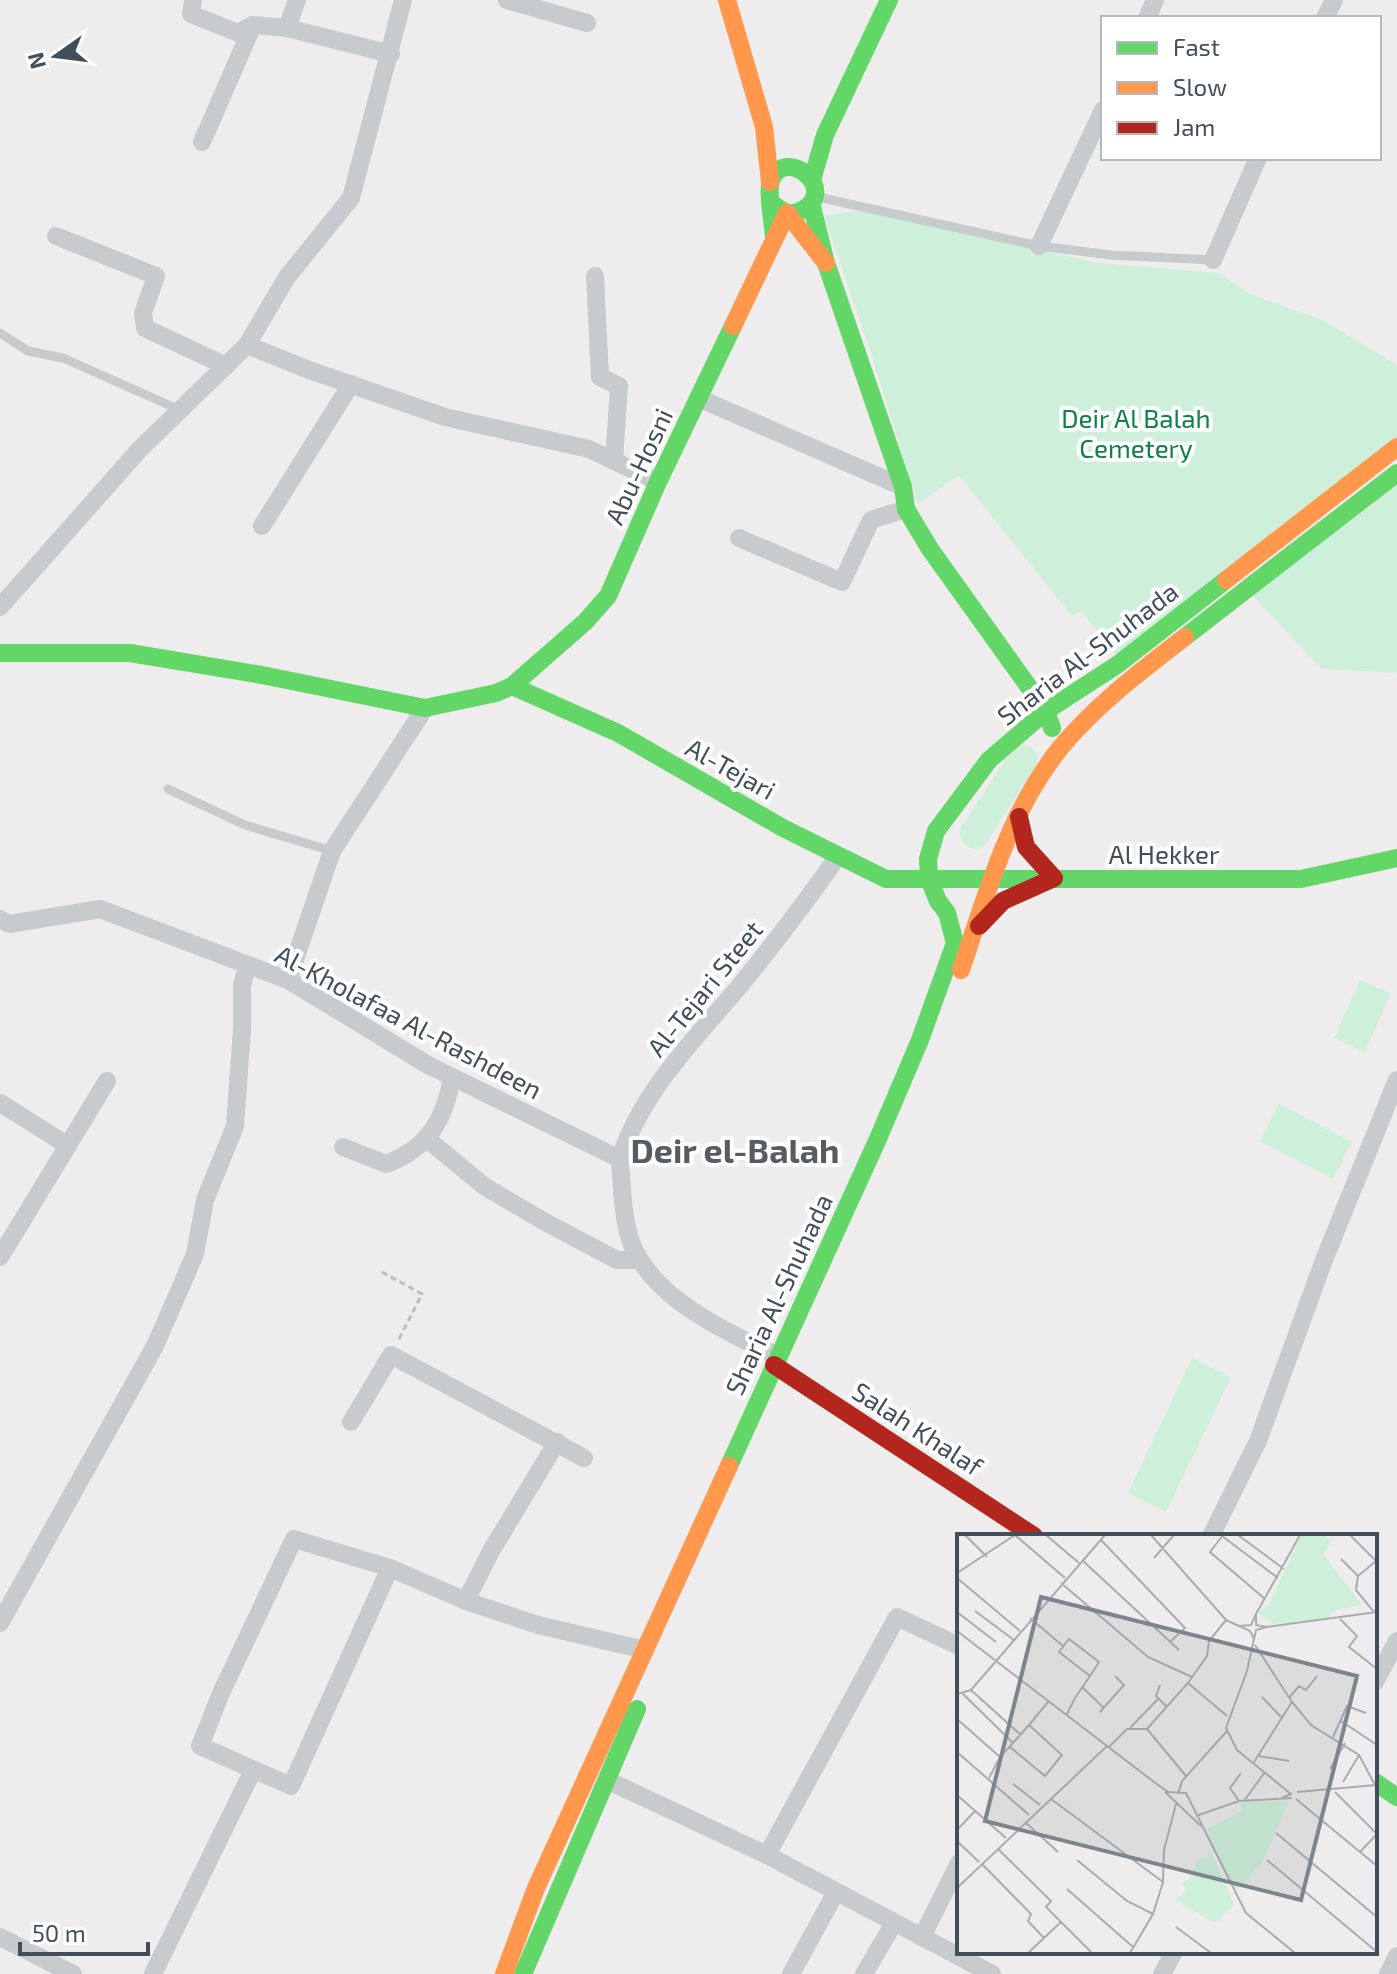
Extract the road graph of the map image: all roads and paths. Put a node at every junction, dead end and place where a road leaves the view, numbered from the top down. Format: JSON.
{"nodes":[{"id":1,"x":193,"y":0,"type":"edge"},
{"id":2,"x":297,"y":0,"type":"edge"},
{"id":3,"x":403,"y":0,"type":"edge"},
{"id":4,"x":507,"y":0,"type":"edge"},
{"id":5,"x":727,"y":0,"type":"edge"},
{"id":6,"x":889,"y":0,"type":"edge"},
{"id":7,"x":587,"y":23,"type":"dead end"},
{"id":8,"x":253,"y":25,"type":"junction"},
{"id":9,"x":287,"y":28,"type":"junction"},
{"id":10,"x":391,"y":54,"type":"junction"},
{"id":11,"x":1101,"y":114,"type":"edge"},
{"id":12,"x":764,"y":127,"type":"junction"},
{"id":13,"x":825,"y":135,"type":"junction"},
{"id":14,"x":202,"y":142,"type":"dead end"},
{"id":15,"x":1257,"y":160,"type":"edge"},
{"id":16,"x":794,"y":167,"type":"junction"},
{"id":17,"x":770,"y":182,"type":"junction"},
{"id":18,"x":813,"y":193,"type":"junction"},
{"id":19,"x":780,"y":208,"type":"junction"},
{"id":20,"x":56,"y":236,"type":"dead end"},
{"id":21,"x":1039,"y":246,"type":"junction"},
{"id":22,"x":1213,"y":260,"type":"joint"},
{"id":23,"x":826,"y":263,"type":"junction"},
{"id":24,"x":595,"y":276,"type":"dead end"},
{"id":25,"x":0,"y":333,"type":"edge"},
{"id":26,"x":247,"y":345,"type":"junction"},
{"id":27,"x":226,"y":366,"type":"junction"},
{"id":28,"x":351,"y":384,"type":"junction"},
{"id":29,"x":698,"y":398,"type":"junction"},
{"id":30,"x":180,"y":410,"type":"junction"},
{"id":31,"x":1397,"y":447,"type":"edge"},
{"id":32,"x":614,"y":461,"type":"junction"},
{"id":33,"x":1397,"y":473,"type":"edge"},
{"id":34,"x":658,"y":482,"type":"junction"},
{"id":35,"x":903,"y":487,"type":"junction"},
{"id":36,"x":906,"y":509,"type":"junction"},
{"id":37,"x":262,"y":526,"type":"dead end"},
{"id":38,"x":739,"y":538,"type":"dead end"},
{"id":39,"x":0,"y":607,"type":"edge"},
{"id":40,"x":0,"y":653,"type":"edge"},
{"id":41,"x":512,"y":686,"type":"junction"},
{"id":42,"x":425,"y":708,"type":"junction"},
{"id":43,"x":1046,"y":711,"type":"junction"},
{"id":44,"x":1060,"y":750,"type":"junction"},
{"id":45,"x":168,"y":789,"type":"dead end"},
{"id":46,"x":1019,"y":817,"type":"junction"},
{"id":47,"x":332,"y":851,"type":"junction"},
{"id":48,"x":838,"y":856,"type":"junction"},
{"id":49,"x":1397,"y":858,"type":"edge"},
{"id":50,"x":990,"y":878,"type":"junction"},
{"id":51,"x":1054,"y":878,"type":"junction"},
{"id":52,"x":929,"y":879,"type":"junction"},
{"id":53,"x":0,"y":919,"type":"edge"},
{"id":54,"x":972,"y":938,"type":"junction"},
{"id":55,"x":247,"y":967,"type":"junction"},
{"id":56,"x":288,"y":980,"type":"junction"},
{"id":57,"x":452,"y":1078,"type":"junction"},
{"id":58,"x":1397,"y":1080,"type":"edge"},
{"id":59,"x":107,"y":1081,"type":"dead end"},
{"id":60,"x":0,"y":1103,"type":"edge"},
{"id":61,"x":426,"y":1138,"type":"junction"},
{"id":62,"x":67,"y":1145,"type":"junction"},
{"id":63,"x":343,"y":1147,"type":"dead end"},
{"id":64,"x":620,"y":1159,"type":"junction"},
{"id":65,"x":0,"y":1257,"type":"edge"},
{"id":66,"x":640,"y":1260,"type":"junction"},
{"id":67,"x":382,"y":1272,"type":"dead end"},
{"id":68,"x":391,"y":1355,"type":"junction"},
{"id":69,"x":777,"y":1373,"type":"junction"},
{"id":70,"x":351,"y":1422,"type":"dead end"},
{"id":71,"x":557,"y":1442,"type":"junction"},
{"id":72,"x":584,"y":1458,"type":"dead end"},
{"id":73,"x":1000,"y":1534,"type":"edge"},
{"id":74,"x":1031,"y":1534,"type":"edge"},
{"id":75,"x":1212,"y":1534,"type":"edge"},
{"id":76,"x":390,"y":1568,"type":"junction"},
{"id":77,"x":466,"y":1601,"type":"junction"},
{"id":78,"x":0,"y":1623,"type":"edge"},
{"id":79,"x":1397,"y":1641,"type":"edge"},
{"id":80,"x":957,"y":1645,"type":"edge"},
{"id":81,"x":645,"y":1650,"type":"junction"},
{"id":82,"x":1377,"y":1678,"type":"edge"},
{"id":83,"x":1377,"y":1767,"type":"edge"},
{"id":84,"x":253,"y":1770,"type":"junction"},
{"id":85,"x":607,"y":1780,"type":"junction"},
{"id":86,"x":1397,"y":1781,"type":"edge"},
{"id":87,"x":1377,"y":1783,"type":"edge"},
{"id":88,"x":1397,"y":1797,"type":"edge"},
{"id":89,"x":767,"y":1855,"type":"junction"},
{"id":90,"x":957,"y":1867,"type":"edge"},
{"id":91,"x":836,"y":1892,"type":"junction"},
{"id":92,"x":894,"y":1923,"type":"junction"},
{"id":93,"x":0,"y":1937,"type":"edge"},
{"id":94,"x":922,"y":1937,"type":"junction"},
{"id":95,"x":1173,"y":1954,"type":"edge"},
{"id":96,"x":1397,"y":1956,"type":"edge"},
{"id":97,"x":73,"y":1974,"type":"edge"},
{"id":98,"x":153,"y":1974,"type":"edge"},
{"id":99,"x":504,"y":1974,"type":"edge"},
{"id":100,"x":523,"y":1974,"type":"edge"},
{"id":101,"x":791,"y":1974,"type":"edge"},
{"id":102,"x":864,"y":1974,"type":"edge"},
{"id":103,"x":992,"y":1974,"type":"edge"},
{"id":104,"x":1162,"y":1974,"type":"edge"},
{"id":105,"x":1388,"y":1974,"type":"edge"}],
"edges":[{"from":1,"to":8,"type":"street"},
{"from":2,"to":9,"type":"street"},
{"from":3,"to":10,"type":"street"},
{"from":4,"to":7,"type":"street"},
{"from":5,"to":12,"type":"main road"},
{"from":6,"to":13,"type":"main road"},
{"from":8,"to":9,"type":"street"},
{"from":8,"to":14,"type":"street"},
{"from":9,"to":10,"type":"street"},
{"from":10,"to":26,"type":"street"},
{"from":11,"to":21,"type":"street"},
{"from":12,"to":16,"type":"main road"},
{"from":12,"to":17,"type":"main road"},
{"from":13,"to":16,"type":"main road"},
{"from":13,"to":18,"type":"main road"},
{"from":15,"to":22,"type":"street"},
{"from":16,"to":17,"type":"main road"},
{"from":16,"to":18,"type":"main road"},
{"from":17,"to":19,"type":"main road"},
{"from":18,"to":19,"type":"main road"},
{"from":18,"to":21,"type":"lane"},
{"from":18,"to":23,"type":"main road"},
{"from":19,"to":23,"type":"main road"},
{"from":19,"to":29,"type":"main road","name":"Abu-Hosni"},
{"from":20,"to":27,"type":"street"},
{"from":21,"to":22,"type":"lane"},
{"from":23,"to":35,"type":"main road"},
{"from":24,"to":32,"type":"street"},
{"from":25,"to":30,"type":"lane"},
{"from":26,"to":27,"type":"street"},
{"from":26,"to":28,"type":"street"},
{"from":27,"to":30,"type":"street"},
{"from":28,"to":32,"type":"street"},
{"from":28,"to":37,"type":"street"},
{"from":29,"to":34,"type":"main road","name":"Abu-Hosni"},
{"from":29,"to":35,"type":"street"},
{"from":30,"to":39,"type":"street"},
{"from":31,"to":43,"type":"main road","name":"Sharia Al-Shuhada"},
{"from":32,"to":34,"type":"street"},
{"from":33,"to":44,"type":"main road","name":"Sharia Al-Shuhada"},
{"from":34,"to":41,"type":"main road","name":"Abu-Hosni"},
{"from":35,"to":36,"type":"main road"},
{"from":36,"to":38,"type":"street"},
{"from":36,"to":43,"type":"main road"},
{"from":40,"to":42,"type":"main road"},
{"from":41,"to":42,"type":"main road"},
{"from":41,"to":48,"type":"main road","name":"Al-Tejari"},
{"from":42,"to":47,"type":"street"},
{"from":43,"to":44,"type":"main road"},
{"from":43,"to":52,"type":"main road","name":"Sharia Al-Shuhada"},
{"from":44,"to":46,"type":"main road","name":"Sharia Al-Shuhada"},
{"from":45,"to":47,"type":"lane"},
{"from":46,"to":50,"type":"main road","name":"Sharia Al-Shuhada"},
{"from":46,"to":51,"type":"main road"},
{"from":47,"to":56,"type":"street"},
{"from":48,"to":52,"type":"main road","name":"Al-Tejari"},
{"from":48,"to":64,"type":"street","name":"Al-Tejari Steet"},
{"from":49,"to":51,"type":"main road","name":"Al Hekker"},
{"from":50,"to":51,"type":"main road","name":"Al Hekker"},
{"from":50,"to":52,"type":"main road","name":"Al Hekker"},
{"from":50,"to":54,"type":"main road","name":"Sharia Al-Shuhada"},
{"from":51,"to":54,"type":"main road"},
{"from":52,"to":69,"type":"main road","name":"Sharia Al-Shuhada"},
{"from":53,"to":55,"type":"street","name":"Al-Kholafaa Al-Rashdeen"},
{"from":54,"to":69,"type":"main road","name":"Sharia Al-Shuhada"},
{"from":55,"to":56,"type":"street","name":"Al-Kholafaa Al-Rashdeen"},
{"from":55,"to":78,"type":"street"},
{"from":56,"to":57,"type":"street","name":"Al-Kholafaa Al-Rashdeen"},
{"from":57,"to":61,"type":"street"},
{"from":57,"to":64,"type":"street","name":"Al-Kholafaa Al-Rashdeen"},
{"from":58,"to":75,"type":"street"},
{"from":59,"to":62,"type":"street"},
{"from":60,"to":62,"type":"street"},
{"from":61,"to":63,"type":"street"},
{"from":61,"to":66,"type":"street"},
{"from":62,"to":65,"type":"street"},
{"from":64,"to":66,"type":"street"},
{"from":66,"to":69,"type":"street"},
{"from":67,"to":68,"type":"path"},
{"from":68,"to":70,"type":"street"},
{"from":68,"to":71,"type":"street"},
{"from":69,"to":73,"type":"main road","name":"Salah Khalaf"},
{"from":69,"to":74,"type":"main road","name":"Salah Khalaf"},
{"from":69,"to":81,"type":"main road","name":"Sharia Al-Shuhada"},
{"from":69,"to":85,"type":"main road","name":"Sharia Al-Shuhada"},
{"from":71,"to":72,"type":"street"},
{"from":71,"to":77,"type":"street"},
{"from":76,"to":77,"type":"street"},
{"from":76,"to":84,"type":"street"},
{"from":76,"to":84,"type":"street"},
{"from":77,"to":81,"type":"street"},
{"from":79,"to":82,"type":"street"},
{"from":80,"to":89,"type":"street"},
{"from":81,"to":99,"type":"main road","name":"Sharia Al-Shuhada"},
{"from":83,"to":86,"type":"main road"},
{"from":84,"to":98,"type":"street"},
{"from":85,"to":89,"type":"street"},
{"from":85,"to":100,"type":"main road","name":"Sharia Al-Shuhada"},
{"from":87,"to":88,"type":"main road"},
{"from":89,"to":91,"type":"street"},
{"from":90,"to":94,"type":"street"},
{"from":91,"to":92,"type":"street"},
{"from":91,"to":101,"type":"street"},
{"from":92,"to":94,"type":"street"},
{"from":92,"to":102,"type":"street"},
{"from":93,"to":97,"type":"street"},
{"from":94,"to":103,"type":"street"},
{"from":95,"to":104,"type":"street"},
{"from":96,"to":105,"type":"street"}]}
